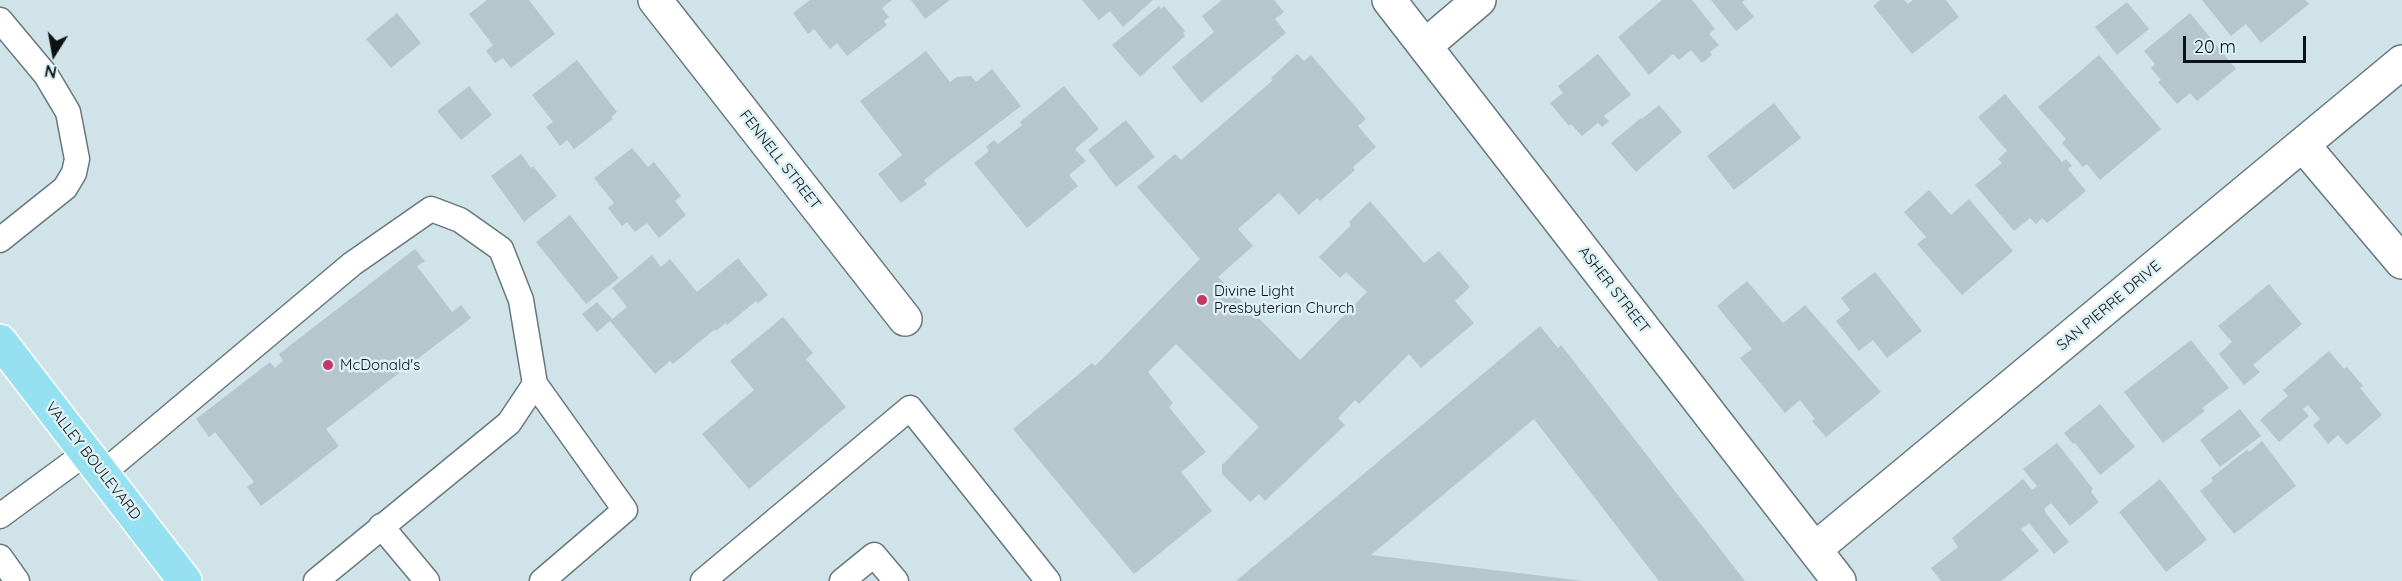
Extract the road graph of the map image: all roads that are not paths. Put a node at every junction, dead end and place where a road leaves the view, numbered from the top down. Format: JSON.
{"nodes":[{"id":1,"x":655,"y":0,"type":"edge"},
{"id":2,"x":1389,"y":0,"type":"edge"},
{"id":3,"x":1479,"y":0,"type":"edge"},
{"id":4,"x":0,"y":20,"type":"edge"},
{"id":5,"x":1425,"y":46,"type":"junction"},
{"id":6,"x":2402,"y":62,"type":"edge"},
{"id":7,"x":2303,"y":145,"type":"junction"},
{"id":8,"x":0,"y":240,"type":"edge"},
{"id":9,"x":2402,"y":262,"type":"edge"},
{"id":10,"x":905,"y":320,"type":"dead end"},
{"id":11,"x":0,"y":341,"type":"edge"},
{"id":12,"x":535,"y":384,"type":"junction"},
{"id":13,"x":95,"y":463,"type":"junction"},
{"id":14,"x":0,"y":516,"type":"edge"},
{"id":15,"x":381,"y":526,"type":"junction"},
{"id":16,"x":1815,"y":549,"type":"junction"},
{"id":17,"x":0,"y":557,"type":"edge"},
{"id":18,"x":17,"y":581,"type":"edge"},
{"id":19,"x":185,"y":581,"type":"edge"},
{"id":20,"x":316,"y":581,"type":"edge"},
{"id":21,"x":427,"y":581,"type":"edge"},
{"id":22,"x":542,"y":581,"type":"edge"},
{"id":23,"x":703,"y":581,"type":"edge"},
{"id":24,"x":842,"y":581,"type":"edge"},
{"id":25,"x":896,"y":581,"type":"edge"},
{"id":26,"x":1048,"y":581,"type":"edge"},
{"id":27,"x":1839,"y":581,"type":"edge"}],
"edges":[{"from":1,"to":10,"type":"street","name":"FENNELL STREET"},
{"from":2,"to":5,"type":"street","name":"ASHER STREET"},
{"from":3,"to":5,"type":"street"},
{"from":4,"to":8,"type":"lane"},
{"from":5,"to":16,"type":"street","name":"ASHER STREET"},
{"from":6,"to":7,"type":"street","name":"SAN PIERRE DRIVE"},
{"from":7,"to":9,"type":"street"},
{"from":7,"to":16,"type":"street","name":"SAN PIERRE DRIVE"},
{"from":11,"to":13,"type":"main road","name":"VALLEY BOULEVARD"},
{"from":12,"to":13,"type":"lane"},
{"from":12,"to":15,"type":"lane"},
{"from":12,"to":22,"type":"lane"},
{"from":13,"to":14,"type":"lane"},
{"from":13,"to":19,"type":"main road","name":"VALLEY BOULEVARD"},
{"from":15,"to":20,"type":"lane"},
{"from":15,"to":21,"type":"lane"},
{"from":16,"to":27,"type":"street","name":"ASHER STREET"},
{"from":17,"to":18,"type":"lane"},
{"from":23,"to":26,"type":"lane"},
{"from":24,"to":25,"type":"lane"}]}
